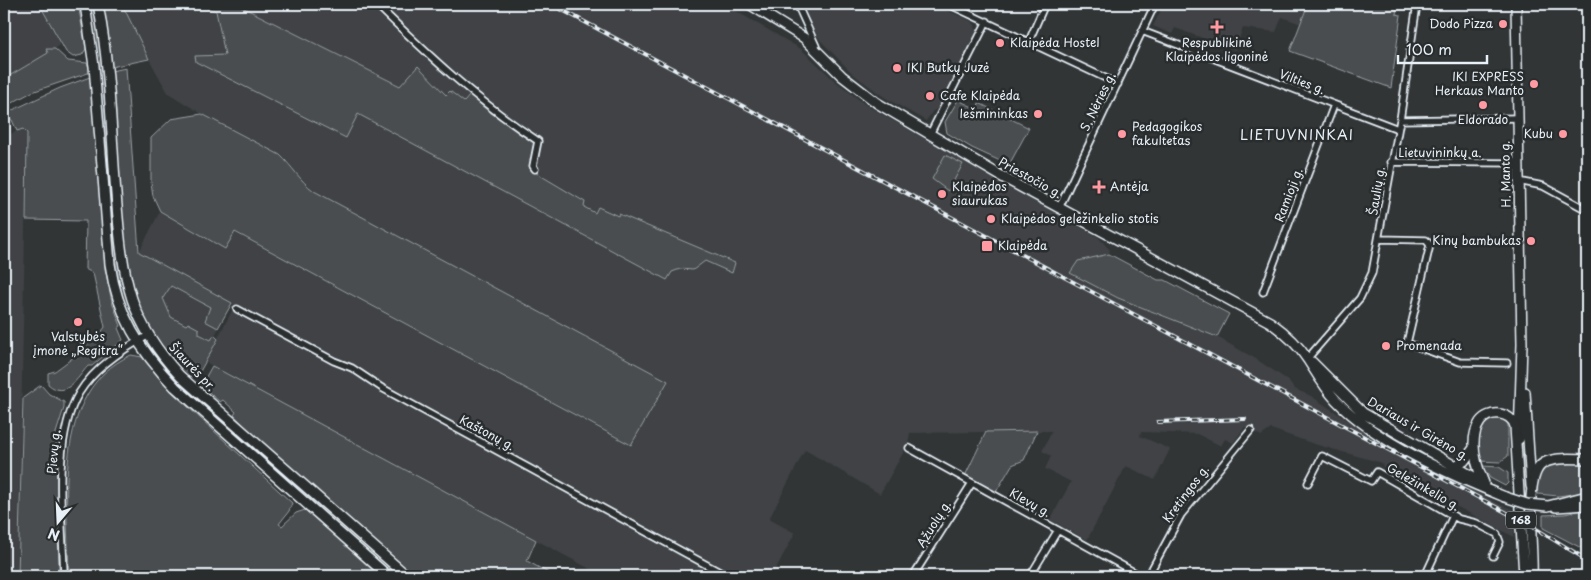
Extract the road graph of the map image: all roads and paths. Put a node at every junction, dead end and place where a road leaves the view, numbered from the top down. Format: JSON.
{"nodes":[{"id":1,"x":85,"y":4,"type":"edge"},
{"id":2,"x":98,"y":4,"type":"edge"},
{"id":3,"x":376,"y":4,"type":"edge"},
{"id":4,"x":749,"y":4,"type":"edge"},
{"id":5,"x":797,"y":4,"type":"edge"},
{"id":6,"x":948,"y":4,"type":"edge"},
{"id":7,"x":1045,"y":4,"type":"edge"},
{"id":8,"x":1155,"y":4,"type":"edge"},
{"id":9,"x":1417,"y":4,"type":"edge"},
{"id":10,"x":1516,"y":4,"type":"edge"},
{"id":11,"x":986,"y":21,"type":"junction"},
{"id":12,"x":1142,"y":31,"type":"junction"},
{"id":13,"x":1029,"y":42,"type":"junction"},
{"id":14,"x":820,"y":54,"type":"junction"},
{"id":15,"x":1118,"y":84,"type":"junction"},
{"id":16,"x":1334,"y":105,"type":"junction"},
{"id":17,"x":1518,"y":118,"type":"junction"},
{"id":18,"x":1400,"y":120,"type":"junction"},
{"id":19,"x":1398,"y":129,"type":"junction"},
{"id":20,"x":930,"y":134,"type":"junction"},
{"id":21,"x":1391,"y":162,"type":"junction"},
{"id":22,"x":1518,"y":163,"type":"junction"},
{"id":23,"x":535,"y":169,"type":"dead end"},
{"id":24,"x":1518,"y":181,"type":"junction"},
{"id":25,"x":1059,"y":208,"type":"junction"},
{"id":26,"x":1587,"y":210,"type":"edge"},
{"id":27,"x":1379,"y":239,"type":"junction"},
{"id":28,"x":1263,"y":292,"type":"dead end"},
{"id":29,"x":237,"y":309,"type":"dead end"},
{"id":30,"x":149,"y":335,"type":"junction"},
{"id":31,"x":136,"y":342,"type":"junction"},
{"id":32,"x":1522,"y":344,"type":"junction"},
{"id":33,"x":1307,"y":359,"type":"junction"},
{"id":34,"x":1507,"y":363,"type":"dead end"},
{"id":35,"x":1251,"y":430,"type":"dead end"},
{"id":36,"x":909,"y":448,"type":"dead end"},
{"id":37,"x":1474,"y":448,"type":"junction"},
{"id":38,"x":1587,"y":459,"type":"edge"},
{"id":39,"x":1433,"y":464,"type":"junction"},
{"id":40,"x":1519,"y":464,"type":"junction"},
{"id":41,"x":1456,"y":466,"type":"junction"},
{"id":42,"x":972,"y":483,"type":"junction"},
{"id":43,"x":1308,"y":483,"type":"dead end"},
{"id":44,"x":1484,"y":483,"type":"junction"},
{"id":45,"x":1531,"y":491,"type":"junction"},
{"id":46,"x":1503,"y":496,"type":"junction"},
{"id":47,"x":1587,"y":496,"type":"edge"},
{"id":48,"x":1587,"y":504,"type":"edge"},
{"id":49,"x":1548,"y":506,"type":"junction"},
{"id":50,"x":1453,"y":516,"type":"junction"},
{"id":51,"x":1058,"y":530,"type":"junction"},
{"id":52,"x":1494,"y":556,"type":"dead end"},
{"id":53,"x":64,"y":576,"type":"edge"},
{"id":54,"x":388,"y":576,"type":"edge"},
{"id":55,"x":407,"y":576,"type":"edge"},
{"id":56,"x":727,"y":576,"type":"edge"},
{"id":57,"x":913,"y":576,"type":"edge"},
{"id":58,"x":1030,"y":576,"type":"edge"},
{"id":59,"x":1141,"y":576,"type":"edge"},
{"id":60,"x":1148,"y":576,"type":"edge"},
{"id":61,"x":1425,"y":576,"type":"edge"},
{"id":62,"x":1524,"y":576,"type":"edge"},
{"id":63,"x":1532,"y":576,"type":"edge"}],
"edges":[{"from":1,"to":31,"type":"main road","name":"Šiaurės pr."},
{"from":2,"to":30,"type":"main road","name":"Šiaurės pr."},
{"from":3,"to":23,"type":"street"},
{"from":4,"to":14,"type":"main road","name":"Priestočio g."},
{"from":5,"to":14,"type":"street"},
{"from":6,"to":11,"type":"street"},
{"from":7,"to":13,"type":"street"},
{"from":8,"to":12,"type":"street","name":"S. Nėries g."},
{"from":9,"to":18,"type":"street","name":"Šaulių g."},
{"from":10,"to":17,"type":"main road","name":"H. Manto g.","number":"168"},
{"from":11,"to":13,"type":"street"},
{"from":11,"to":20,"type":"street"},
{"from":12,"to":15,"type":"street","name":"S. Nėries g."},
{"from":12,"to":16,"type":"street","name":"Vilties g."},
{"from":13,"to":15,"type":"street"},
{"from":14,"to":20,"type":"main road","name":"Priestočio g."},
{"from":15,"to":25,"type":"street","name":"S. Nėries g."},
{"from":16,"to":19,"type":"street","name":"Vilties g."},
{"from":16,"to":28,"type":"street","name":"Ramioji g."},
{"from":17,"to":18,"type":"street"},
{"from":17,"to":22,"type":"main road","name":"H. Manto g.","number":"168"},
{"from":18,"to":19,"type":"street","name":"Šaulių g."},
{"from":19,"to":21,"type":"street","name":"Šaulių g."},
{"from":20,"to":25,"type":"main road","name":"Priestočio g."},
{"from":21,"to":22,"type":"street","name":"Lietuvininkų a."},
{"from":21,"to":27,"type":"street","name":"Šaulių g."},
{"from":22,"to":24,"type":"main road","name":"H. Manto g.","number":"168"},
{"from":24,"to":26,"type":"street"},
{"from":24,"to":32,"type":"main road","name":"H. Manto g.","number":"168"},
{"from":25,"to":33,"type":"main road","name":"Priestočio g."},
{"from":27,"to":33,"type":"street","name":"Šaulių g."},
{"from":27,"to":34,"type":"street"},
{"from":29,"to":56,"type":"street","name":"Kaštonų g."},
{"from":30,"to":31,"type":"street","name":"Pievų g."},
{"from":30,"to":55,"type":"main road","name":"Šiaurės pr."},
{"from":31,"to":53,"type":"street","name":"Pievų g."},
{"from":31,"to":54,"type":"main road","name":"Šiaurės pr."},
{"from":32,"to":40,"type":"main road","name":"H. Manto g.","number":"168"},
{"from":32,"to":45,"type":"main road","name":"H. Manto g.","number":"168"},
{"from":33,"to":39,"type":"main road","name":"Dariaus ir Girėno g."},
{"from":33,"to":41,"type":"main road","name":"Dariaus ir Girėno g."},
{"from":35,"to":60,"type":"street","name":"Kretingos g."},
{"from":36,"to":42,"type":"street","name":"Klevų g."},
{"from":37,"to":40,"type":"main road"},
{"from":37,"to":41,"type":"main road"},
{"from":37,"to":44,"type":"main road"},
{"from":38,"to":45,"type":"main road"},
{"from":39,"to":41,"type":"main road"},
{"from":39,"to":46,"type":"main road","name":"Dariaus ir Girėno g."},
{"from":40,"to":62,"type":"main road","name":"H. Manto g.","number":"168"},
{"from":41,"to":44,"type":"main road","name":"Dariaus ir Girėno g."},
{"from":42,"to":51,"type":"street","name":"Klevų g."},
{"from":42,"to":57,"type":"street","name":"Ąžuolų g."},
{"from":43,"to":50,"type":"street","name":"Geležinkelio g."},
{"from":44,"to":46,"type":"main road","name":"Dariaus ir Girėno g."},
{"from":45,"to":63,"type":"main road","name":"H. Manto g.","number":"168"},
{"from":46,"to":49,"type":"main road","name":"Dariaus ir Girėno g.","bridge":true},
{"from":47,"to":49,"type":"main road","name":"Dariaus ir Girėno g."},
{"from":48,"to":49,"type":"main road","name":"Dariaus ir Girėno g."},
{"from":50,"to":52,"type":"street","name":"Geležinkelio g."},
{"from":50,"to":61,"type":"street"},
{"from":51,"to":58,"type":"street"},
{"from":51,"to":59,"type":"street","name":"Klevų g."}]}
